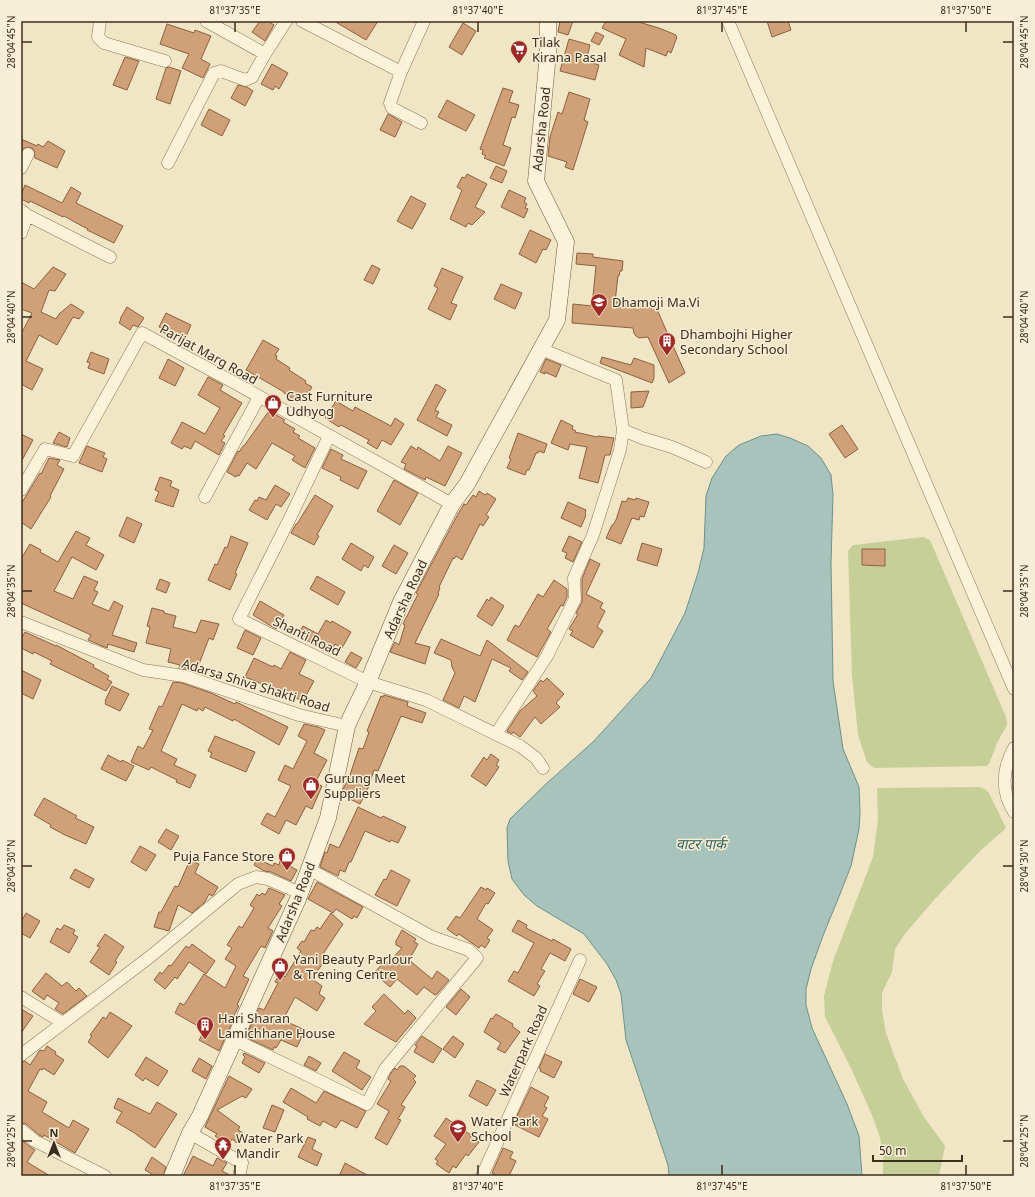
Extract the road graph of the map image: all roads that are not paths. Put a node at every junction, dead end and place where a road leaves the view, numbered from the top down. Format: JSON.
{"nodes":[{"id":1,"x":100,"y":21,"type":"edge"},
{"id":2,"x":206,"y":21,"type":"edge"},
{"id":3,"x":286,"y":21,"type":"edge"},
{"id":4,"x":302,"y":21,"type":"edge"},
{"id":5,"x":424,"y":21,"type":"edge"},
{"id":6,"x":548,"y":21,"type":"edge"},
{"id":7,"x":728,"y":21,"type":"edge"},
{"id":8,"x":265,"y":54,"type":"junction"},
{"id":9,"x":165,"y":61,"type":"dead end"},
{"id":10,"x":401,"y":72,"type":"junction"},
{"id":11,"x":421,"y":123,"type":"dead end"},
{"id":12,"x":28,"y":154,"type":"dead end"},
{"id":13,"x":168,"y":163,"type":"dead end"},
{"id":14,"x":21,"y":168,"type":"edge"},
{"id":15,"x":24,"y":212,"type":"edge"},
{"id":16,"x":21,"y":233,"type":"edge"},
{"id":17,"x":110,"y":257,"type":"dead end"},
{"id":18,"x":541,"y":349,"type":"junction"},
{"id":19,"x":259,"y":397,"type":"junction"},
{"id":20,"x":623,"y":430,"type":"junction"},
{"id":21,"x":329,"y":436,"type":"junction"},
{"id":22,"x":706,"y":462,"type":"dead end"},
{"id":23,"x":21,"y":490,"type":"edge"},
{"id":24,"x":205,"y":497,"type":"dead end"},
{"id":25,"x":452,"y":504,"type":"junction"},
{"id":26,"x":21,"y":622,"type":"edge"},
{"id":27,"x":368,"y":682,"type":"junction"},
{"id":28,"x":1014,"y":689,"type":"edge"},
{"id":29,"x":347,"y":726,"type":"junction"},
{"id":30,"x":496,"y":734,"type":"junction"},
{"id":31,"x":1014,"y":748,"type":"edge"},
{"id":32,"x":543,"y":768,"type":"dead end"},
{"id":33,"x":1014,"y":812,"type":"edge"},
{"id":34,"x":309,"y":869,"type":"junction"},
{"id":35,"x":300,"y":893,"type":"junction"},
{"id":36,"x":580,"y":960,"type":"dead end"},
{"id":37,"x":21,"y":997,"type":"edge"},
{"id":38,"x":63,"y":1023,"type":"junction"},
{"id":39,"x":235,"y":1040,"type":"junction"},
{"id":40,"x":21,"y":1055,"type":"edge"},
{"id":41,"x":21,"y":1130,"type":"edge"},
{"id":42,"x":190,"y":1133,"type":"junction"},
{"id":43,"x":105,"y":1176,"type":"edge"},
{"id":44,"x":172,"y":1176,"type":"edge"},
{"id":45,"x":239,"y":1176,"type":"edge"},
{"id":46,"x":482,"y":1176,"type":"edge"}],
"edges":[{"from":1,"to":9,"type":"street"},
{"from":2,"to":8,"type":"street"},
{"from":3,"to":8,"type":"street"},
{"from":4,"to":10,"type":"street"},
{"from":5,"to":10,"type":"street"},
{"from":6,"to":18,"type":"main road","name":"Adarsha Road"},
{"from":7,"to":28,"type":"street"},
{"from":8,"to":13,"type":"street"},
{"from":10,"to":11,"type":"street"},
{"from":12,"to":14,"type":"street"},
{"from":15,"to":16,"type":"street"},
{"from":15,"to":17,"type":"street"},
{"from":18,"to":20,"type":"street"},
{"from":18,"to":25,"type":"main road","name":"Adarsha Road"},
{"from":19,"to":21,"type":"street","name":"Parijat Marg Road"},
{"from":19,"to":23,"type":"street","name":"Parijat Marg Road"},
{"from":19,"to":24,"type":"street"},
{"from":20,"to":22,"type":"street"},
{"from":20,"to":30,"type":"street"},
{"from":21,"to":25,"type":"street","name":"Parijat Marg Road"},
{"from":21,"to":27,"type":"street","name":"Shanti Road"},
{"from":25,"to":27,"type":"main road","name":"Adarsha Road"},
{"from":26,"to":29,"type":"street","name":"Adarsa Shiva Shakti Road"},
{"from":27,"to":29,"type":"main road","name":"Adarsha Road"},
{"from":27,"to":30,"type":"street","name":"Shanti Road"},
{"from":29,"to":34,"type":"main road","name":"Adarsha Road"},
{"from":30,"to":32,"type":"street","name":"Shanti Road"},
{"from":31,"to":33,"type":"street"},
{"from":34,"to":35,"type":"main road","name":"Adarsha Road"},
{"from":34,"to":39,"type":"street"},
{"from":35,"to":38,"type":"street"},
{"from":35,"to":39,"type":"main road","name":"Adarsha Road"},
{"from":36,"to":46,"type":"street","name":"Waterpark Road"},
{"from":37,"to":38,"type":"street"},
{"from":38,"to":40,"type":"street"},
{"from":39,"to":42,"type":"main road","name":"Adarsha Road"},
{"from":41,"to":43,"type":"street"},
{"from":42,"to":44,"type":"main road","name":"Adarsha Road"},
{"from":42,"to":45,"type":"street"}]}
